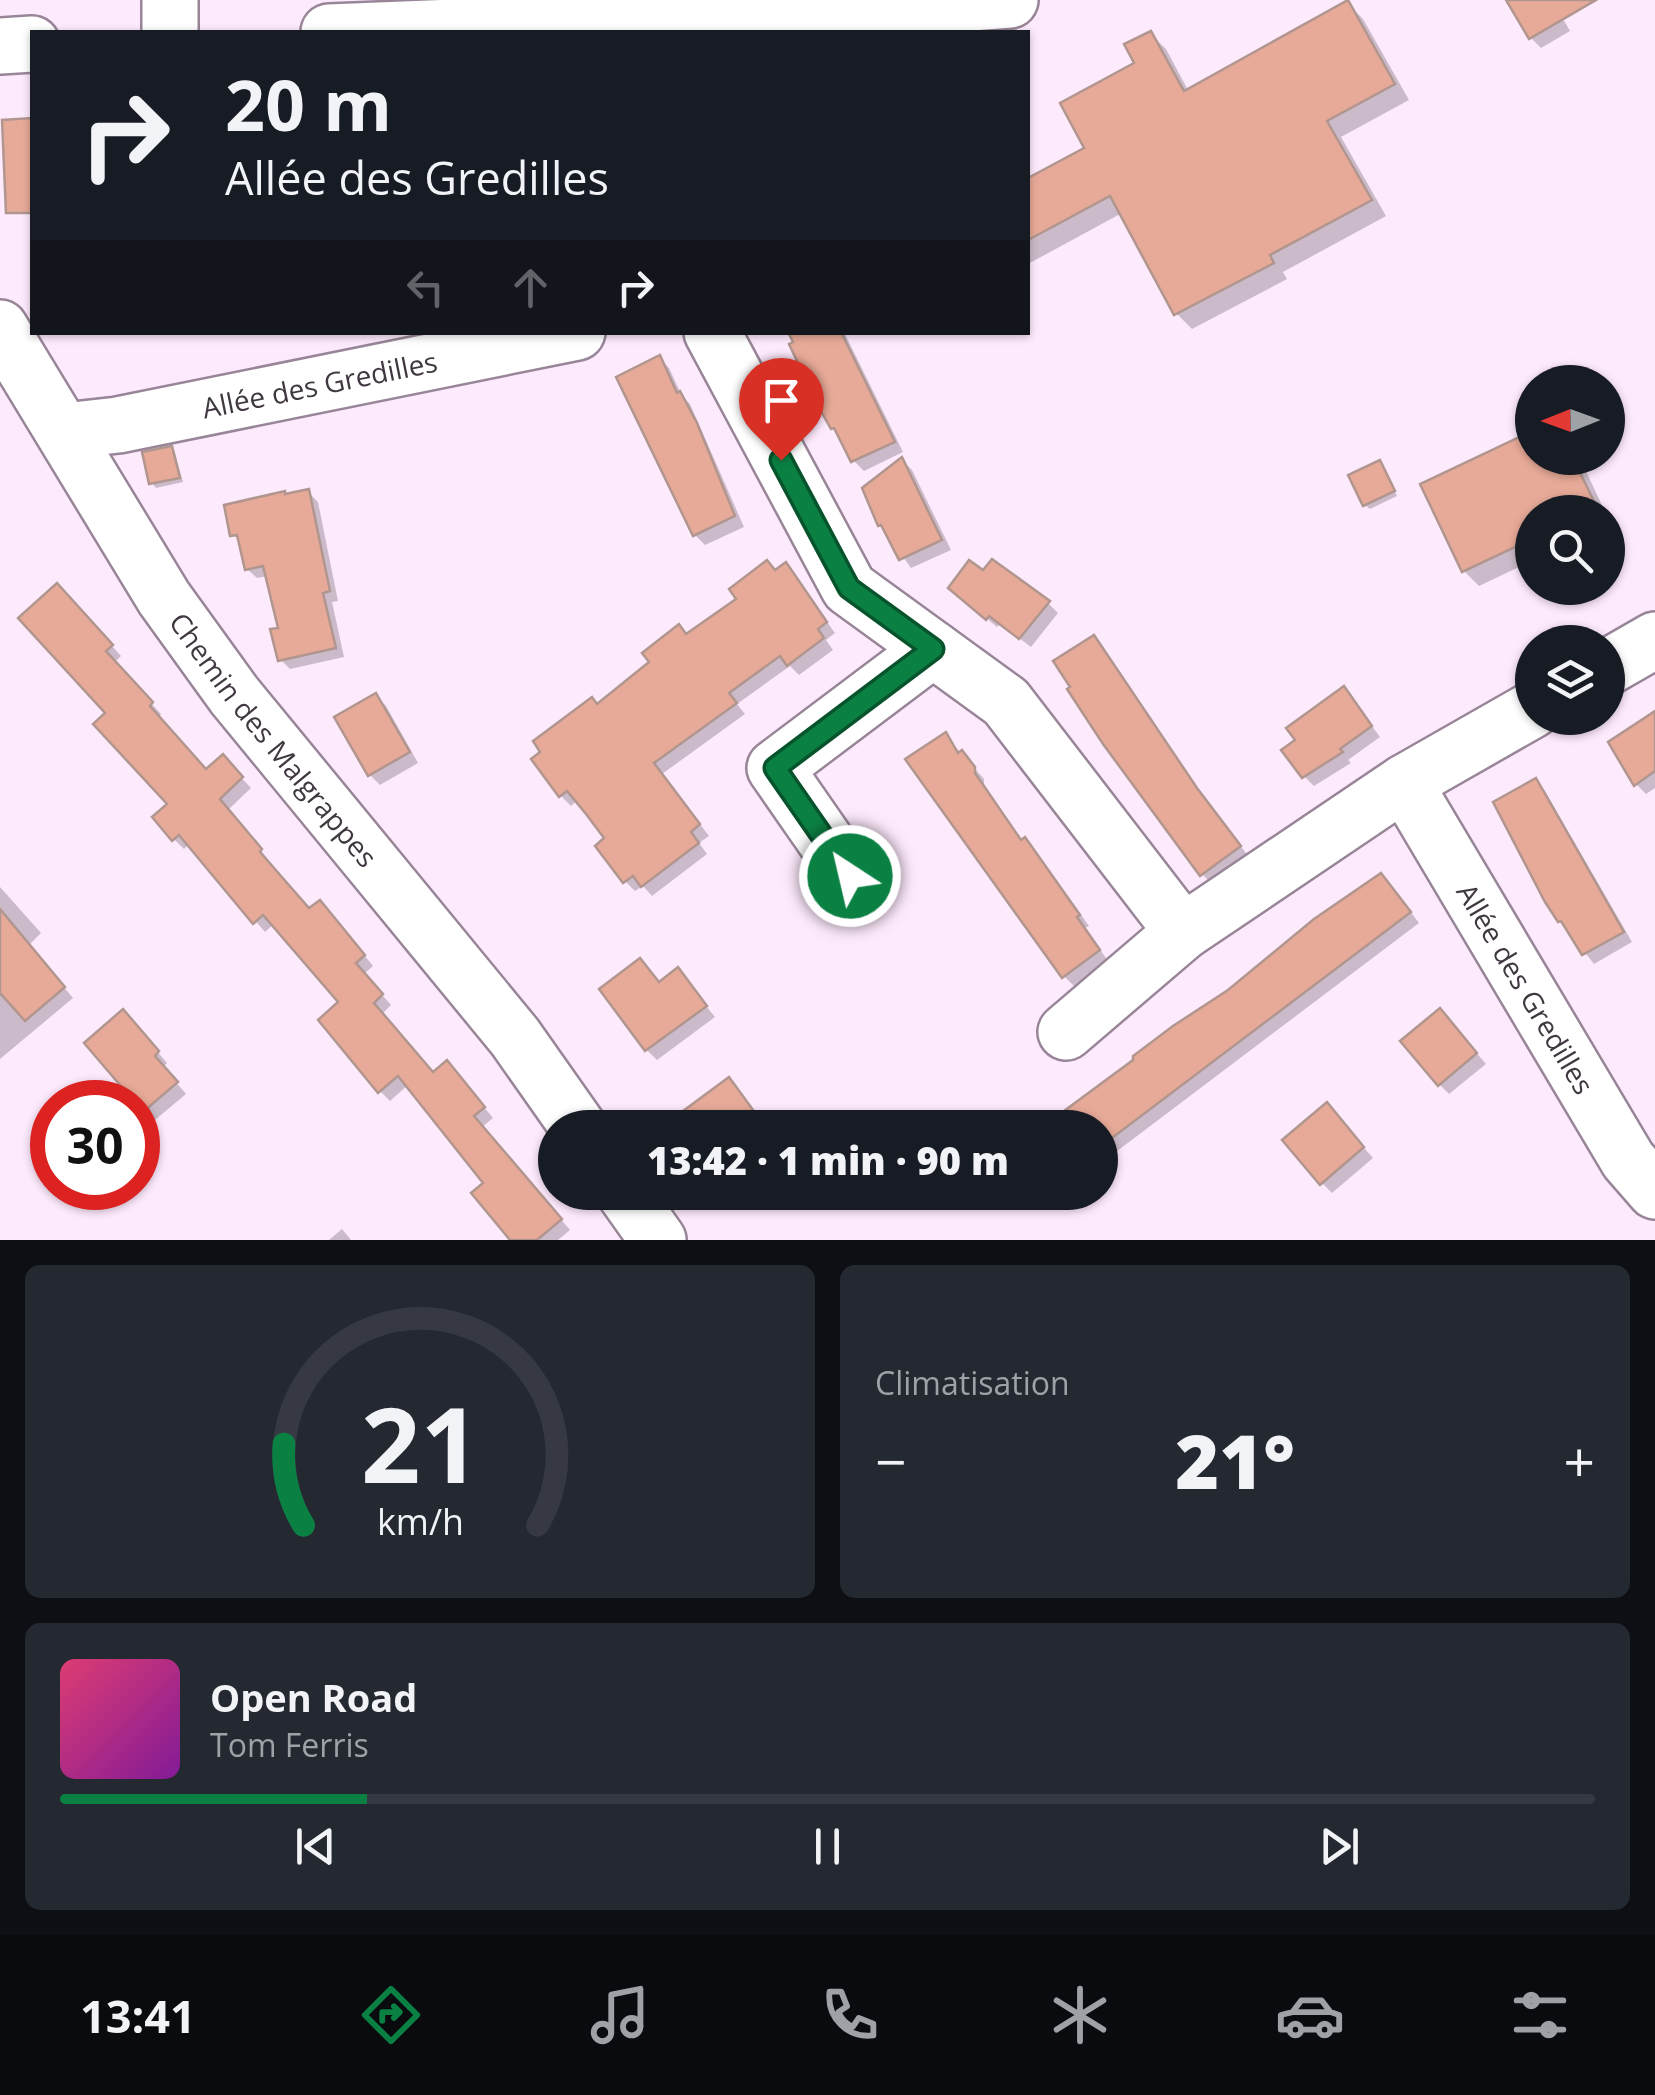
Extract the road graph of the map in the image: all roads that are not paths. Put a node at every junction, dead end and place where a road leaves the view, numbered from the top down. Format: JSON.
{"nodes":[{"id":1,"x":170,"y":0,"type":"edge"},
{"id":2,"x":1010,"y":0,"type":"edge"},
{"id":3,"x":627,"y":10,"type":"edge"},
{"id":4,"x":170,"y":30,"type":"edge"},
{"id":5,"x":356,"y":30,"type":"edge"},
{"id":6,"x":30,"y":44,"type":"edge"},
{"id":7,"x":0,"y":46,"type":"edge"},
{"id":8,"x":0,"y":328,"type":"edge"},
{"id":9,"x":562,"y":335,"type":"edge"},
{"id":10,"x":714,"y":335,"type":"edge"},
{"id":11,"x":64,"y":431,"type":"junction"},
{"id":12,"x":1655,"y":640,"type":"edge"},
{"id":13,"x":933,"y":649,"type":"junction"},
{"id":14,"x":1625,"y":657,"type":"edge"},
{"id":15,"x":1515,"y":720,"type":"edge"},
{"id":16,"x":1404,"y":783,"type":"junction"},
{"id":17,"x":850,"y":876,"type":"dead end"},
{"id":18,"x":1182,"y":932,"type":"junction"},
{"id":19,"x":1066,"y":1032,"type":"dead end"},
{"id":20,"x":566,"y":1110,"type":"edge"},
{"id":21,"x":1655,"y":1191,"type":"edge"},
{"id":22,"x":637,"y":1210,"type":"edge"},
{"id":23,"x":658,"y":1240,"type":"edge"}],
"edges":[{"from":1,"to":4,"type":"street"},
{"from":2,"to":3,"type":"street"},
{"from":3,"to":5,"type":"street"},
{"from":6,"to":7,"type":"street"},
{"from":8,"to":11,"type":"street","name":"Chemin des Malgrappes"},
{"from":9,"to":11,"type":"street","name":"Allée des Gredilles"},
{"from":10,"to":13,"type":"street"},
{"from":11,"to":20,"type":"street","name":"Chemin des Malgrappes"},
{"from":12,"to":14,"type":"street"},
{"from":13,"to":17,"type":"street"},
{"from":13,"to":18,"type":"street"},
{"from":15,"to":16,"type":"street"},
{"from":16,"to":18,"type":"street"},
{"from":16,"to":21,"type":"street","name":"Allée des Gredilles"},
{"from":18,"to":19,"type":"street"},
{"from":22,"to":23,"type":"street"}]}
